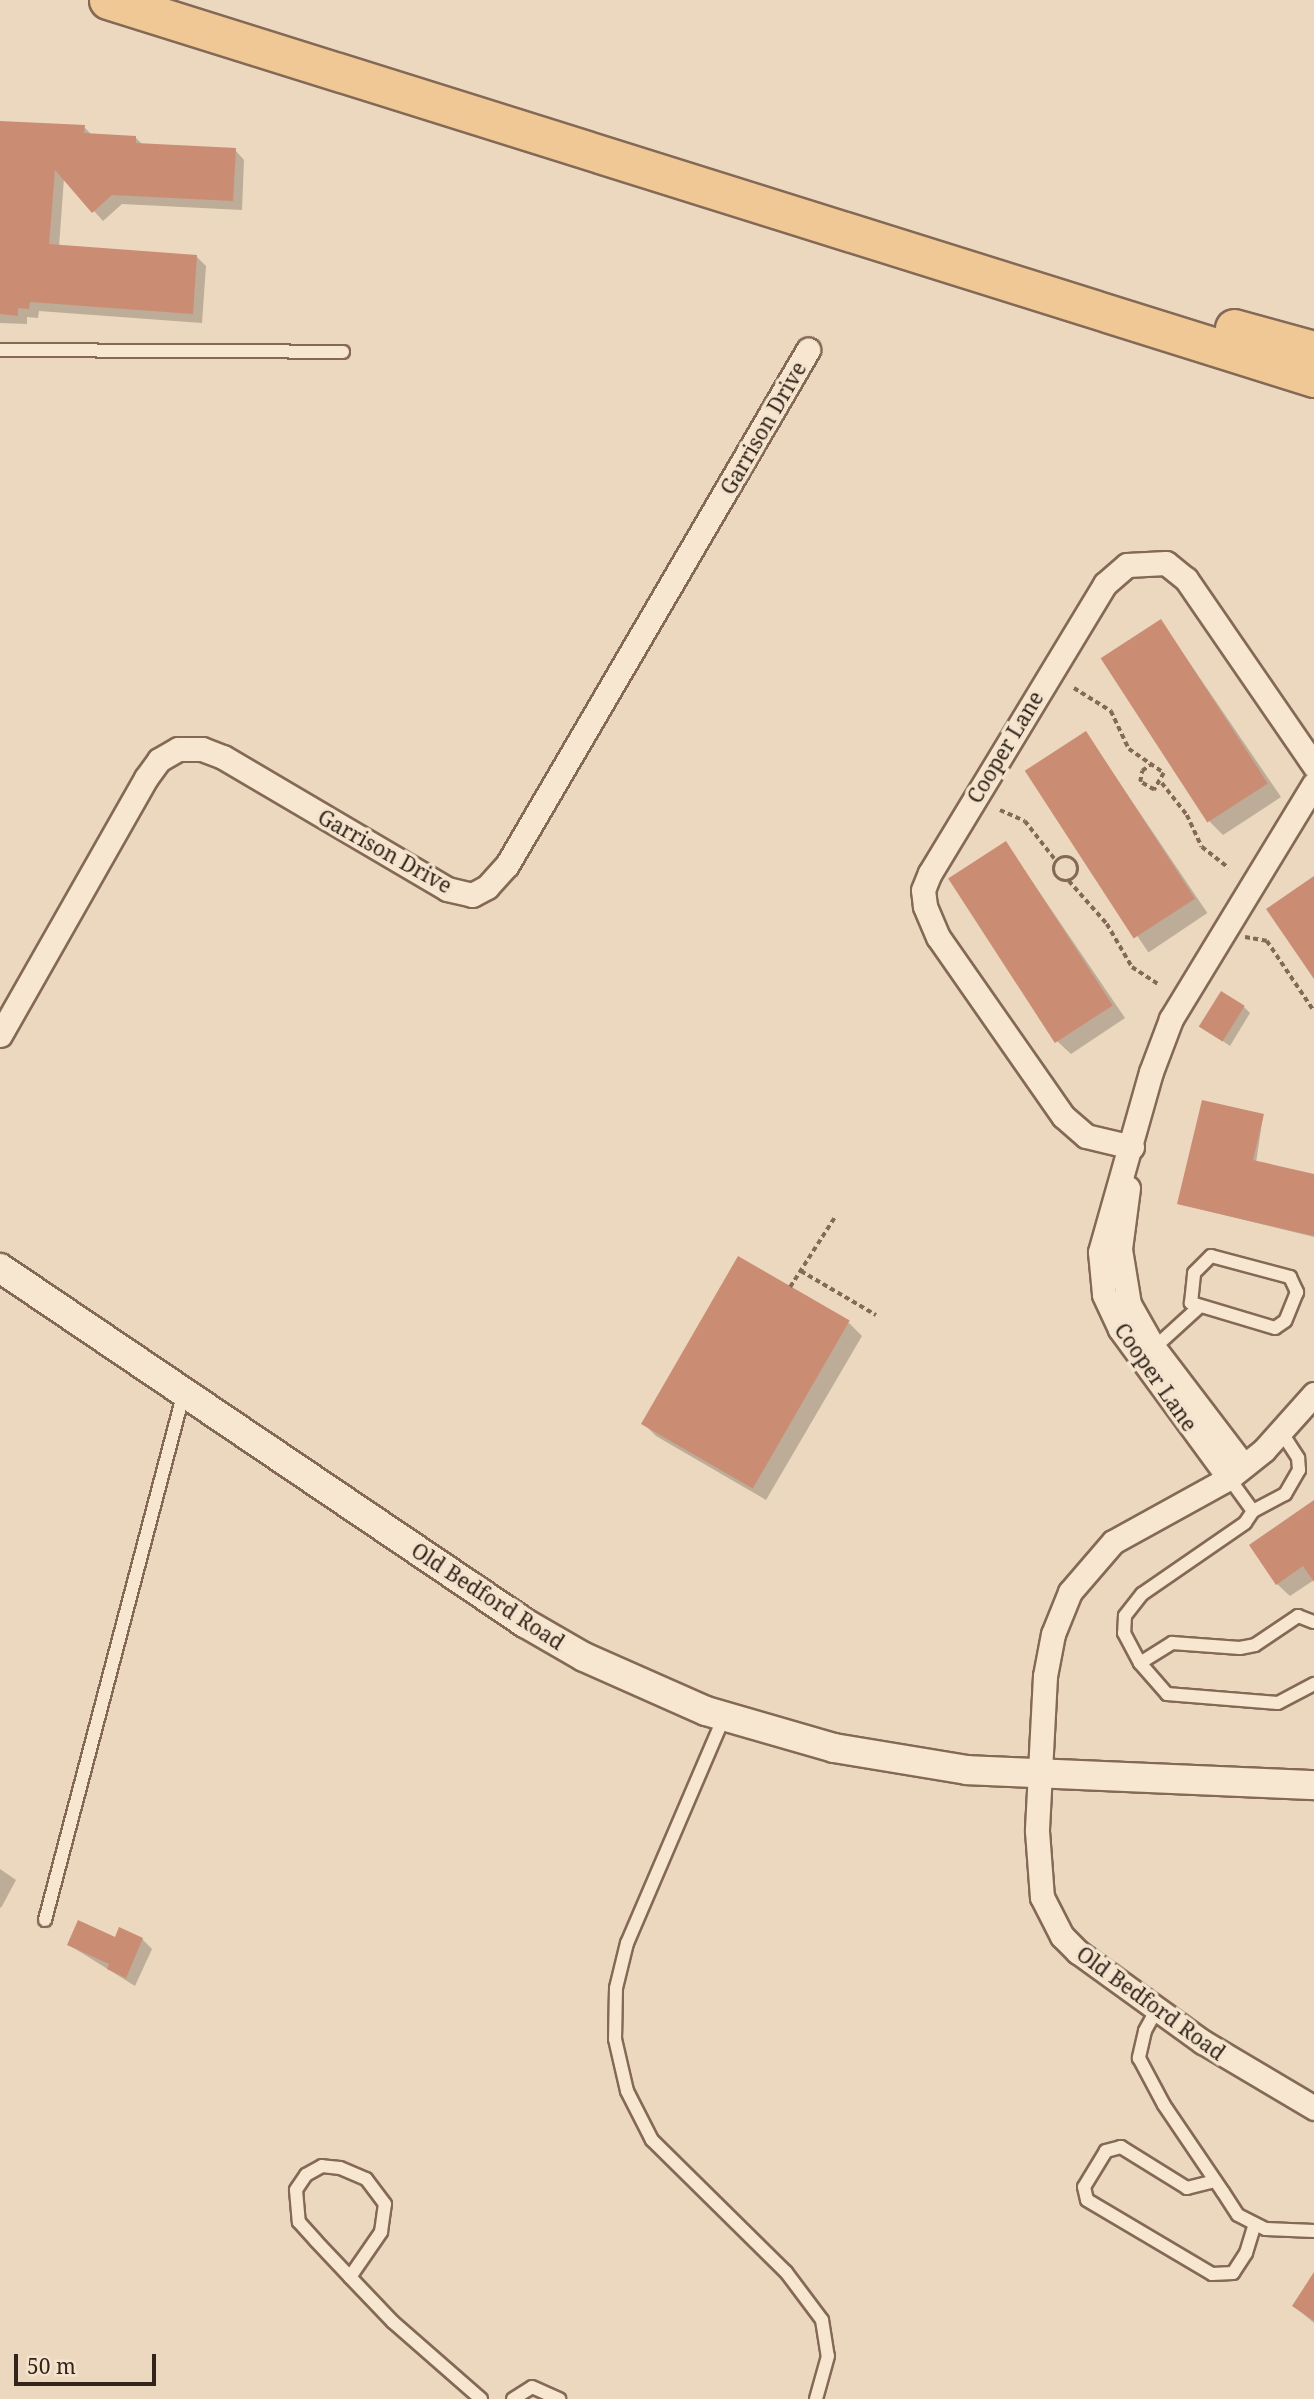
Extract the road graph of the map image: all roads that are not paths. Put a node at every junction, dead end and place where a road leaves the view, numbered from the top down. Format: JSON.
{"nodes":[{"id":1,"x":108,"y":0,"type":"edge"},
{"id":2,"x":786,"y":211,"type":"junction"},
{"id":3,"x":0,"y":349,"type":"edge"},
{"id":4,"x":808,"y":350,"type":"dead end"},
{"id":5,"x":1314,"y":350,"type":"edge"},
{"id":6,"x":343,"y":352,"type":"dead end"},
{"id":7,"x":1314,"y":378,"type":"edge"},
{"id":8,"x":1314,"y":765,"type":"edge"},
{"id":9,"x":1314,"y":784,"type":"edge"},
{"id":10,"x":0,"y":1035,"type":"edge"},
{"id":11,"x":1132,"y":1147,"type":"junction"},
{"id":12,"x":0,"y":1268,"type":"edge"},
{"id":13,"x":1198,"y":1308,"type":"junction"},
{"id":14,"x":1154,"y":1348,"type":"junction"},
{"id":15,"x":184,"y":1391,"type":"junction"},
{"id":16,"x":1314,"y":1394,"type":"edge"},
{"id":17,"x":1282,"y":1433,"type":"junction"},
{"id":18,"x":1237,"y":1472,"type":"junction"},
{"id":19,"x":1253,"y":1511,"type":"junction"},
{"id":20,"x":1314,"y":1622,"type":"edge"},
{"id":21,"x":1140,"y":1663,"type":"junction"},
{"id":22,"x":1314,"y":1684,"type":"edge"},
{"id":23,"x":724,"y":1717,"type":"junction"},
{"id":24,"x":1040,"y":1775,"type":"junction"},
{"id":25,"x":1314,"y":1785,"type":"edge"},
{"id":26,"x":45,"y":1920,"type":"dead end"},
{"id":27,"x":1157,"y":2009,"type":"junction"},
{"id":28,"x":1314,"y":2108,"type":"edge"},
{"id":29,"x":1215,"y":2181,"type":"junction"},
{"id":30,"x":1255,"y":2224,"type":"junction"},
{"id":31,"x":1314,"y":2231,"type":"edge"},
{"id":32,"x":350,"y":2277,"type":"junction"},
{"id":33,"x":481,"y":2399,"type":"edge"},
{"id":34,"x":513,"y":2399,"type":"edge"},
{"id":35,"x":559,"y":2399,"type":"edge"},
{"id":36,"x":817,"y":2399,"type":"edge"}],
"edges":[{"from":1,"to":2,"type":"main road"},
{"from":2,"to":5,"type":"main road"},
{"from":2,"to":7,"type":"main road"},
{"from":3,"to":6,"type":"lane"},
{"from":4,"to":10,"type":"street","name":"Garrison Drive"},
{"from":8,"to":11,"type":"street","name":"Cooper Lane"},
{"from":9,"to":11,"type":"street","name":"Cooper Lane"},
{"from":11,"to":14,"type":"street","name":"Cooper Lane"},
{"from":11,"to":18,"type":"street","name":"Cooper Lane"},
{"from":12,"to":15,"type":"street","name":"Old Bedford Road"},
{"from":13,"to":13,"type":"lane"},
{"from":13,"to":14,"type":"lane"},
{"from":14,"to":18,"type":"street","name":"Cooper Lane"},
{"from":15,"to":23,"type":"street","name":"Old Bedford Road"},
{"from":15,"to":26,"type":"lane"},
{"from":16,"to":17,"type":"street"},
{"from":17,"to":18,"type":"street"},
{"from":17,"to":19,"type":"lane"},
{"from":18,"to":19,"type":"lane"},
{"from":18,"to":24,"type":"street"},
{"from":19,"to":21,"type":"lane"},
{"from":20,"to":21,"type":"lane"},
{"from":21,"to":22,"type":"lane"},
{"from":23,"to":24,"type":"street","name":"Old Bedford Road"},
{"from":23,"to":36,"type":"lane"},
{"from":24,"to":25,"type":"street","name":"Old Bedford Road"},
{"from":24,"to":27,"type":"street","name":"Old Bedford Road"},
{"from":27,"to":28,"type":"street","name":"Old Bedford Road"},
{"from":27,"to":29,"type":"lane"},
{"from":29,"to":30,"type":"lane"},
{"from":29,"to":30,"type":"lane"},
{"from":30,"to":31,"type":"lane"},
{"from":32,"to":32,"type":"lane"},
{"from":32,"to":33,"type":"lane"},
{"from":34,"to":35,"type":"lane"}]}
